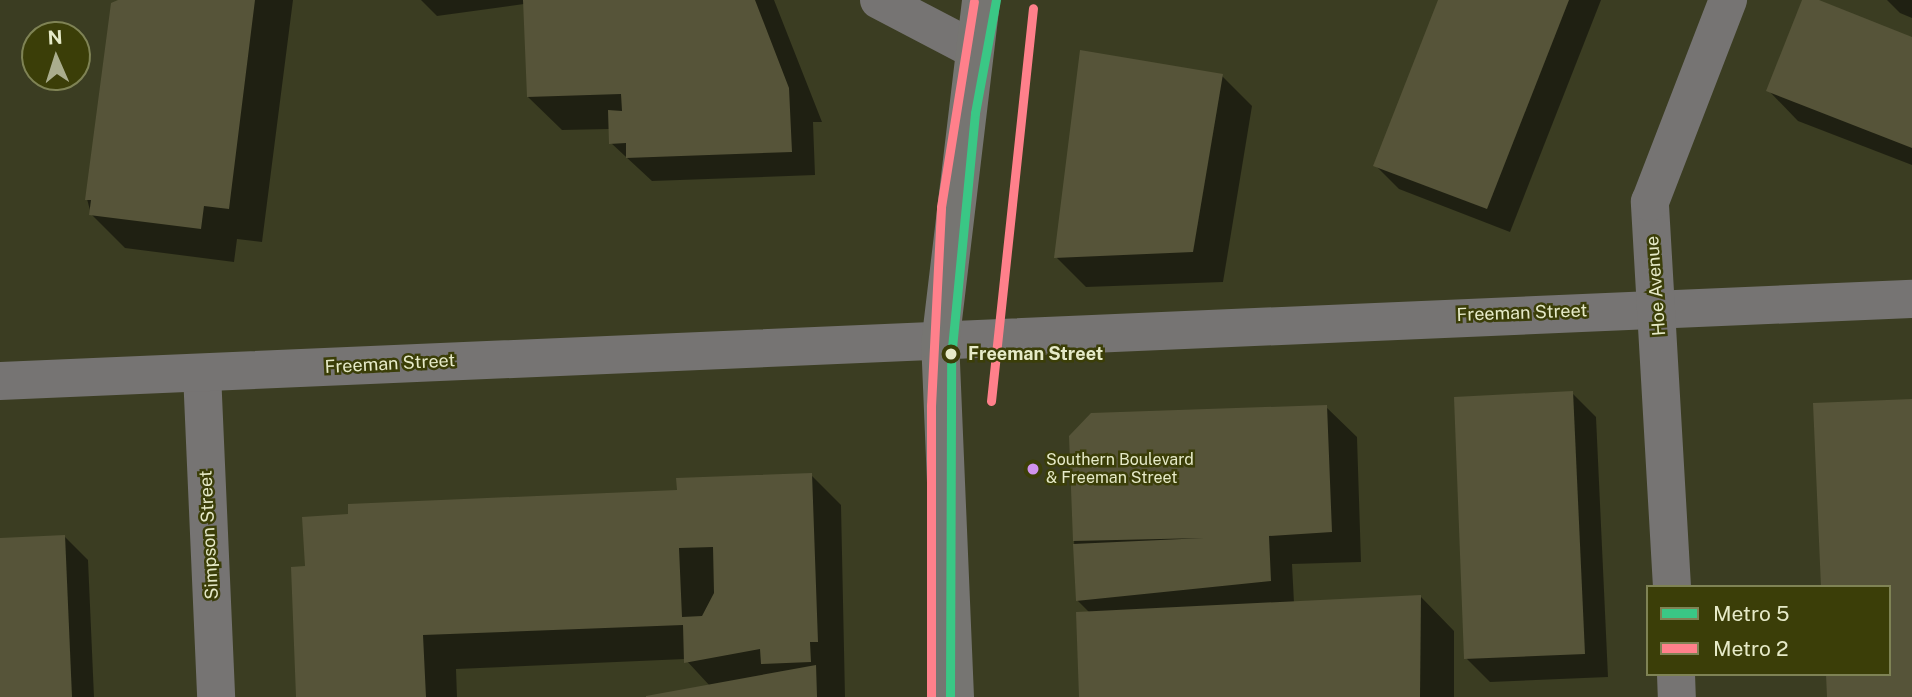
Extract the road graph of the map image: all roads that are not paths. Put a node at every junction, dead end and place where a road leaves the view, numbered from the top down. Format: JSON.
{"nodes":[{"id":1,"x":879,"y":0,"type":"edge"},
{"id":2,"x":981,"y":0,"type":"edge"},
{"id":3,"x":1728,"y":0,"type":"edge"},
{"id":4,"x":971,"y":48,"type":"junction"},
{"id":5,"x":1912,"y":299,"type":"edge"},
{"id":6,"x":1658,"y":308,"type":"junction"},
{"id":7,"x":940,"y":345,"type":"junction"},
{"id":8,"x":202,"y":373,"type":"junction"},
{"id":9,"x":0,"y":381,"type":"edge"},
{"id":10,"x":1672,"y":585,"type":"edge"},
{"id":11,"x":1676,"y":676,"type":"edge"},
{"id":12,"x":216,"y":697,"type":"edge"},
{"id":13,"x":955,"y":697,"type":"edge"},
{"id":14,"x":1677,"y":697,"type":"edge"}],
"edges":[{"from":1,"to":4,"type":"street"},
{"from":2,"to":4,"type":"main road"},
{"from":3,"to":6,"type":"street","name":"Hoe Avenue"},
{"from":4,"to":7,"type":"main road"},
{"from":5,"to":6,"type":"street","name":"Freeman Street"},
{"from":6,"to":7,"type":"street","name":"Freeman Street"},
{"from":6,"to":10,"type":"street","name":"Hoe Avenue"},
{"from":7,"to":8,"type":"street","name":"Freeman Street"},
{"from":7,"to":13,"type":"main road"},
{"from":8,"to":9,"type":"street","name":"Freeman Street"},
{"from":8,"to":12,"type":"street","name":"Simpson Street"},
{"from":11,"to":14,"type":"street"}]}
